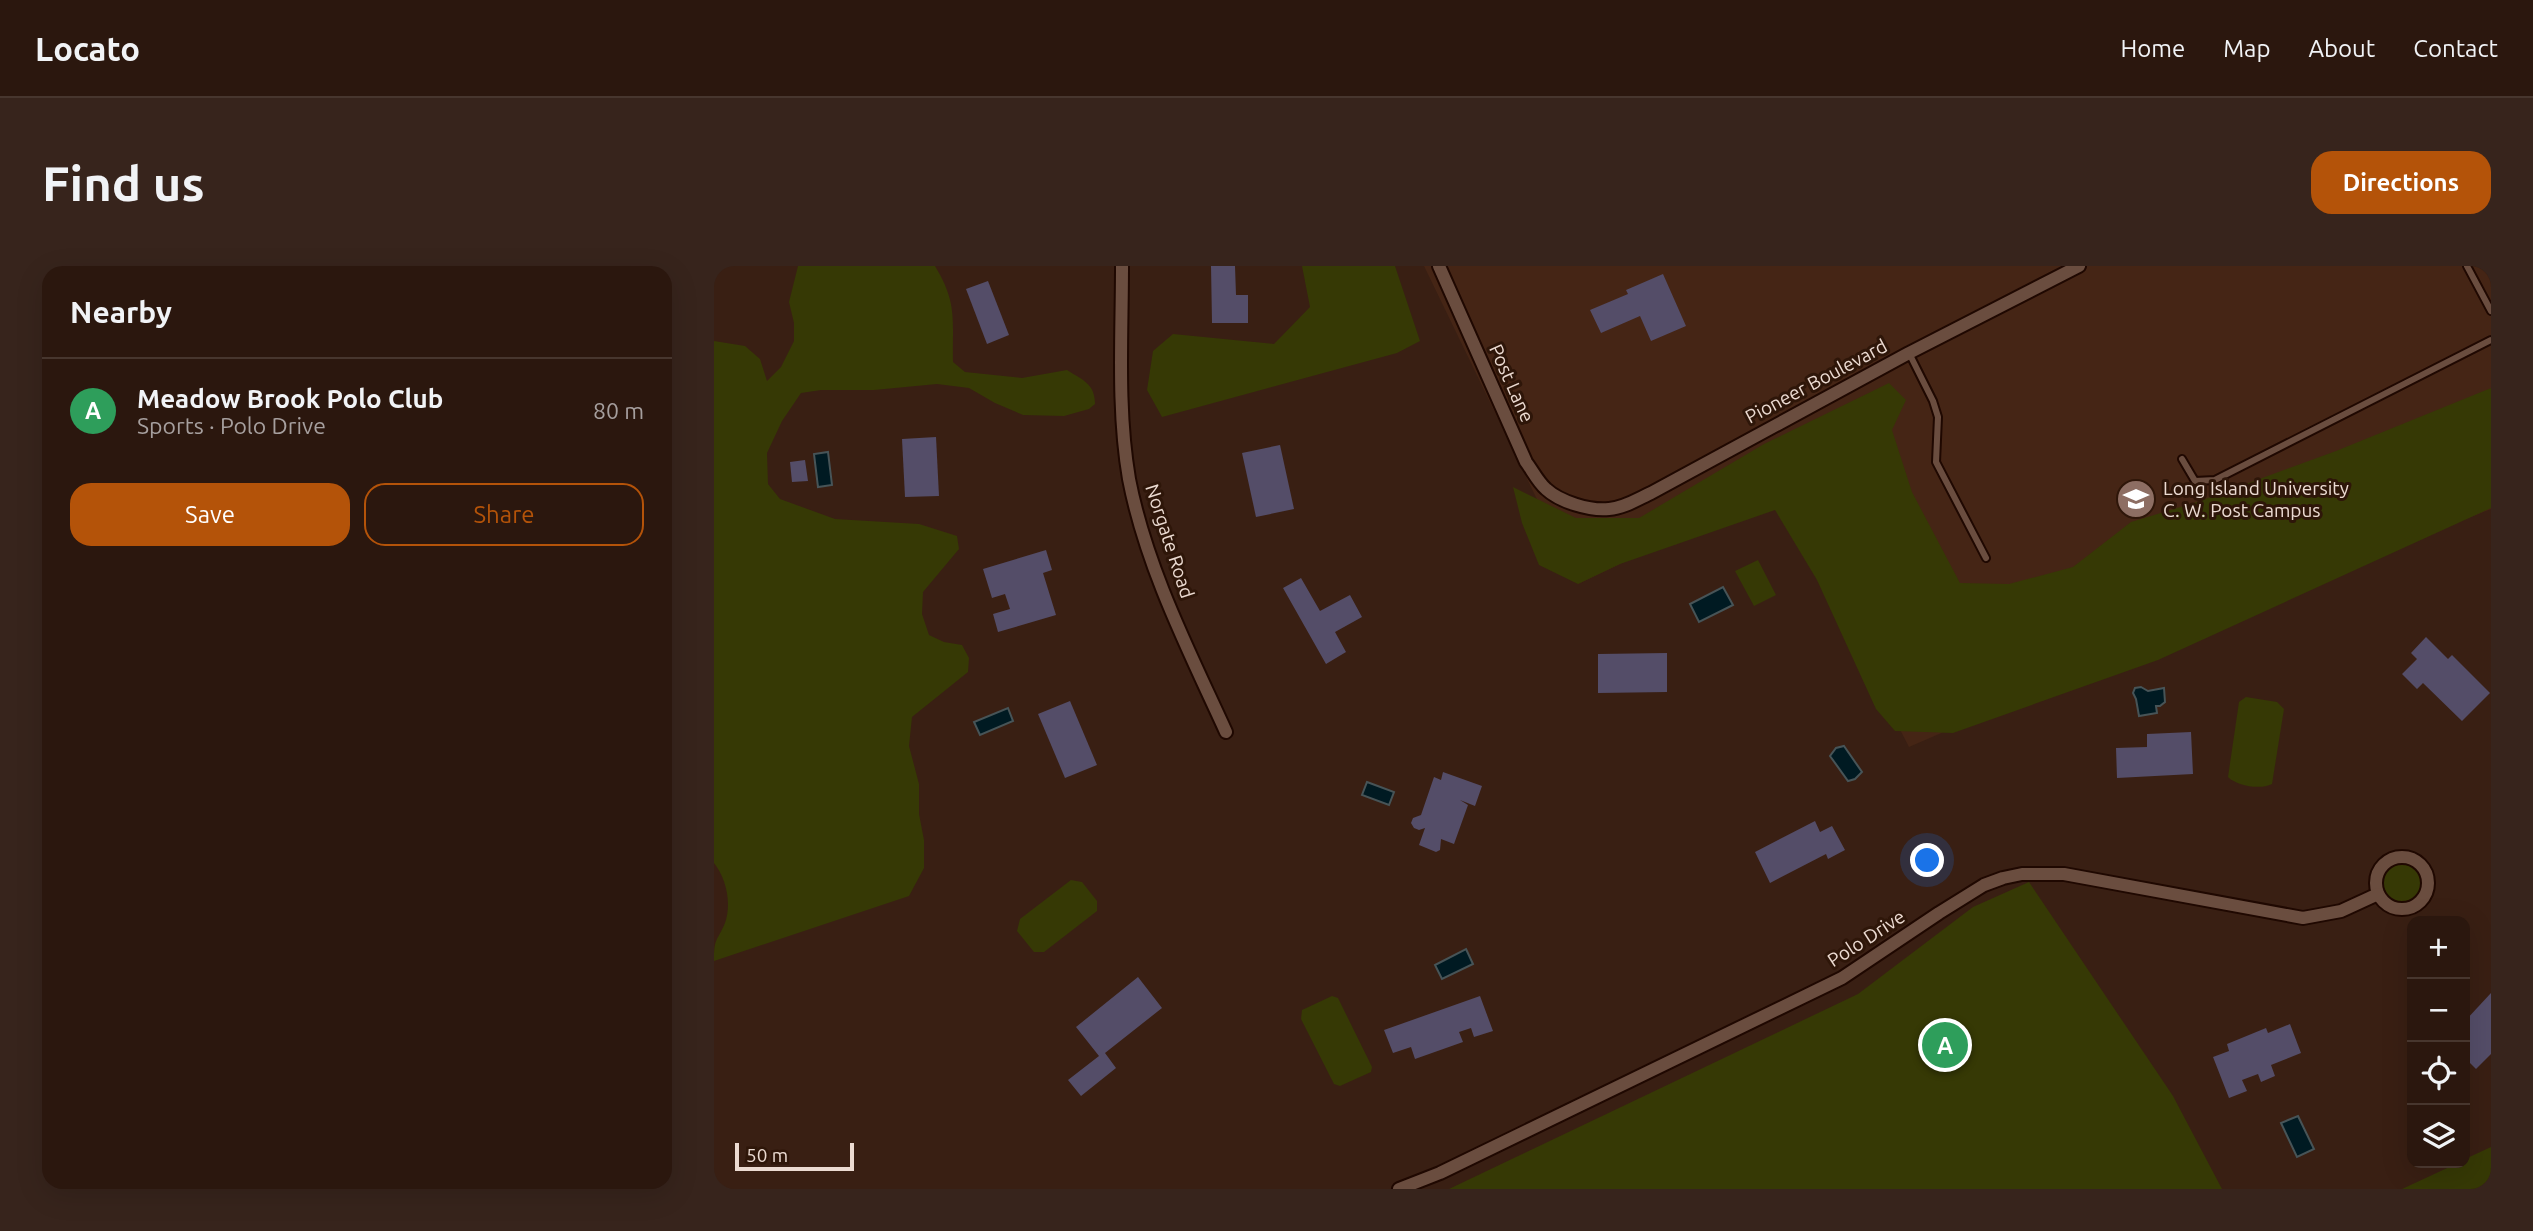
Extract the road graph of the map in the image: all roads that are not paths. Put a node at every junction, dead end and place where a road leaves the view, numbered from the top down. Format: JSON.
{"nodes":[{"id":1,"x":1122,"y":266,"type":"edge"},
{"id":2,"x":1439,"y":266,"type":"edge"},
{"id":3,"x":2079,"y":266,"type":"edge"},
{"id":4,"x":2467,"y":266,"type":"edge"},
{"id":5,"x":2491,"y":312,"type":"edge"},
{"id":6,"x":2491,"y":340,"type":"edge"},
{"id":7,"x":1909,"y":353,"type":"junction"},
{"id":8,"x":2182,"y":459,"type":"dead end"},
{"id":9,"x":1567,"y":501,"type":"joint"},
{"id":10,"x":1986,"y":558,"type":"dead end"},
{"id":11,"x":1226,"y":732,"type":"dead end"},
{"id":12,"x":2378,"y":894,"type":"junction"},
{"id":13,"x":1399,"y":1189,"type":"edge"}],
"edges":[{"from":1,"to":11,"type":"street","name":"Norgate Road"},
{"from":2,"to":9,"type":"street","name":"Post Lane"},
{"from":3,"to":7,"type":"street","name":"Pioneer Boulevard"},
{"from":4,"to":5,"type":"lane"},
{"from":6,"to":8,"type":"lane"},
{"from":7,"to":9,"type":"street","name":"Pioneer Boulevard"},
{"from":7,"to":10,"type":"lane"},
{"from":12,"to":12,"type":"street"},
{"from":12,"to":13,"type":"street","name":"Polo Drive"}]}
